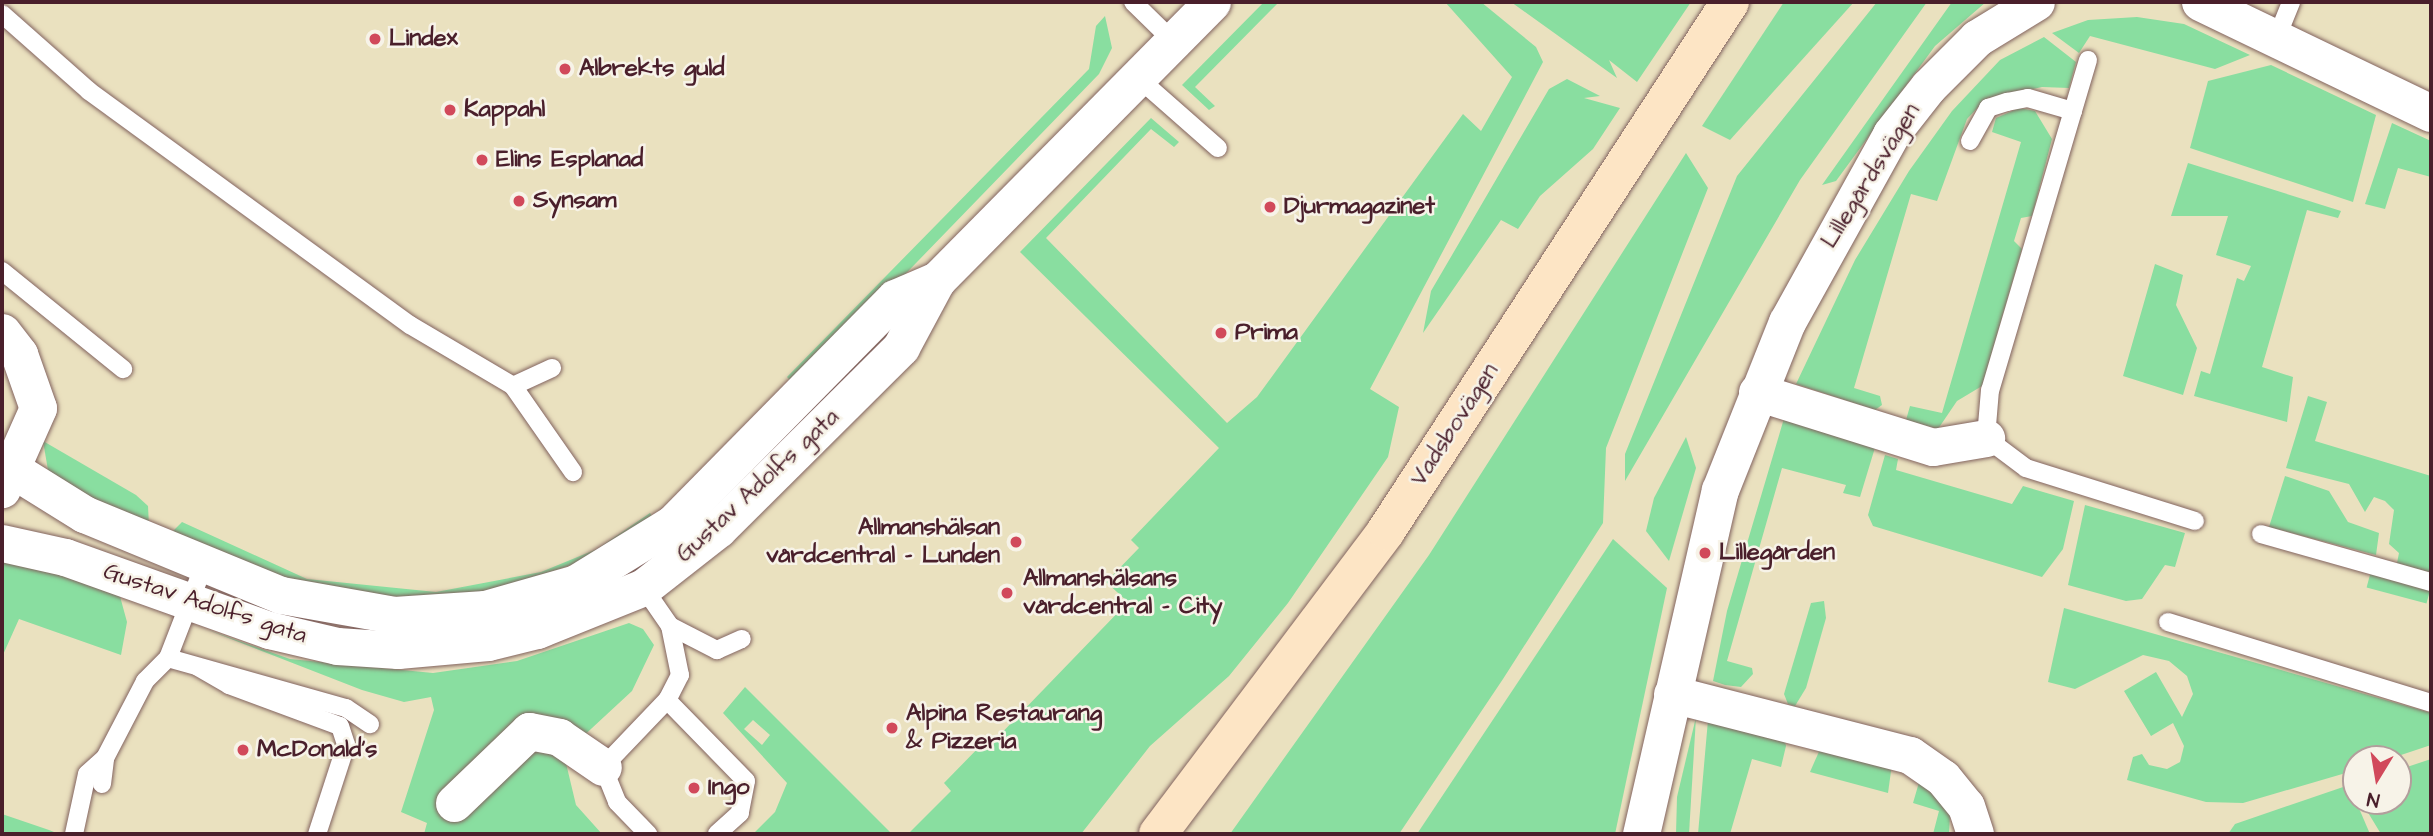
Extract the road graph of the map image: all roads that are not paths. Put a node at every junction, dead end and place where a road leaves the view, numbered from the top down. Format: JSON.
{"nodes":[{"id":1,"x":1133,"y":2,"type":"edge"},
{"id":2,"x":1212,"y":2,"type":"edge"},
{"id":3,"x":1730,"y":2,"type":"edge"},
{"id":4,"x":2036,"y":2,"type":"edge"},
{"id":5,"x":2200,"y":2,"type":"edge"},
{"id":6,"x":2291,"y":2,"type":"edge"},
{"id":7,"x":2,"y":15,"type":"edge"},
{"id":8,"x":2277,"y":37,"type":"junction"},
{"id":9,"x":1172,"y":40,"type":"junction"},
{"id":10,"x":2088,"y":60,"type":"dead end"},
{"id":11,"x":1136,"y":76,"type":"junction"},
{"id":12,"x":2073,"y":111,"type":"junction"},
{"id":13,"x":2431,"y":113,"type":"edge"},
{"id":14,"x":1970,"y":141,"type":"dead end"},
{"id":15,"x":1218,"y":148,"type":"dead end"},
{"id":16,"x":2,"y":271,"type":"edge"},
{"id":17,"x":2,"y":332,"type":"edge"},
{"id":18,"x":552,"y":368,"type":"dead end"},
{"id":19,"x":123,"y":369,"type":"dead end"},
{"id":20,"x":14,"y":386,"type":"edge"},
{"id":21,"x":513,"y":386,"type":"junction"},
{"id":22,"x":1757,"y":392,"type":"junction"},
{"id":23,"x":1986,"y":438,"type":"junction"},
{"id":24,"x":573,"y":472,"type":"dead end"},
{"id":25,"x":5,"y":474,"type":"edge"},
{"id":26,"x":2195,"y":521,"type":"dead end"},
{"id":27,"x":2262,"y":534,"type":"dead end"},
{"id":28,"x":2,"y":543,"type":"edge"},
{"id":29,"x":204,"y":565,"type":"junction"},
{"id":30,"x":633,"y":573,"type":"junction"},
{"id":31,"x":2431,"y":582,"type":"edge"},
{"id":32,"x":187,"y":602,"type":"junction"},
{"id":33,"x":2168,"y":622,"type":"dead end"},
{"id":34,"x":670,"y":626,"type":"junction"},
{"id":35,"x":742,"y":639,"type":"dead end"},
{"id":36,"x":168,"y":658,"type":"junction"},
{"id":37,"x":198,"y":667,"type":"junction"},
{"id":38,"x":1672,"y":694,"type":"junction"},
{"id":39,"x":667,"y":700,"type":"junction"},
{"id":40,"x":2431,"y":703,"type":"edge"},
{"id":41,"x":370,"y":724,"type":"dead end"},
{"id":42,"x":105,"y":758,"type":"junction"},
{"id":43,"x":603,"y":767,"type":"junction"},
{"id":44,"x":102,"y":784,"type":"dead end"},
{"id":45,"x":454,"y":803,"type":"dead end"},
{"id":46,"x":74,"y":834,"type":"edge"},
{"id":47,"x":317,"y":834,"type":"edge"},
{"id":48,"x":648,"y":834,"type":"edge"},
{"id":49,"x":717,"y":834,"type":"edge"},
{"id":50,"x":1158,"y":834,"type":"edge"},
{"id":51,"x":1641,"y":834,"type":"edge"},
{"id":52,"x":1975,"y":834,"type":"edge"}],
"edges":[{"from":1,"to":9,"type":"lane"},
{"from":2,"to":9,"type":"street","name":"Gustav Adolfs gata"},
{"from":3,"to":50,"type":"main road","name":"Vadsbovägen"},
{"from":4,"to":22,"type":"street","name":"Lillegårdsvägen"},
{"from":5,"to":8,"type":"street"},
{"from":6,"to":8,"type":"lane"},
{"from":7,"to":21,"type":"lane"},
{"from":8,"to":13,"type":"street"},
{"from":9,"to":11,"type":"street","name":"Gustav Adolfs gata"},
{"from":10,"to":12,"type":"lane"},
{"from":11,"to":15,"type":"lane"},
{"from":11,"to":30,"type":"street","name":"Gustav Adolfs gata"},
{"from":12,"to":14,"type":"lane"},
{"from":12,"to":23,"type":"lane"},
{"from":16,"to":19,"type":"lane"},
{"from":17,"to":20,"type":"street"},
{"from":18,"to":21,"type":"lane"},
{"from":20,"to":25,"type":"street"},
{"from":21,"to":24,"type":"lane"},
{"from":22,"to":23,"type":"street"},
{"from":22,"to":38,"type":"street","name":"Lillegårdsvägen"},
{"from":23,"to":26,"type":"lane"},
{"from":25,"to":29,"type":"street","name":"Gustav Adolfs gata"},
{"from":27,"to":31,"type":"lane"},
{"from":28,"to":32,"type":"street","name":"Gustav Adolfs gata"},
{"from":29,"to":30,"type":"street","name":"Gustav Adolfs gata"},
{"from":29,"to":32,"type":"lane"},
{"from":30,"to":32,"type":"street","name":"Gustav Adolfs gata"},
{"from":30,"to":34,"type":"lane"},
{"from":32,"to":36,"type":"lane"},
{"from":33,"to":40,"type":"lane"},
{"from":34,"to":35,"type":"lane"},
{"from":34,"to":39,"type":"lane"},
{"from":36,"to":37,"type":"lane"},
{"from":36,"to":42,"type":"lane"},
{"from":37,"to":41,"type":"lane"},
{"from":37,"to":47,"type":"lane"},
{"from":38,"to":51,"type":"street","name":"Lillegårdsvägen"},
{"from":38,"to":52,"type":"street"},
{"from":39,"to":43,"type":"lane"},
{"from":39,"to":49,"type":"lane"},
{"from":42,"to":44,"type":"lane"},
{"from":42,"to":46,"type":"lane"},
{"from":43,"to":45,"type":"street"},
{"from":43,"to":48,"type":"lane"}]}
